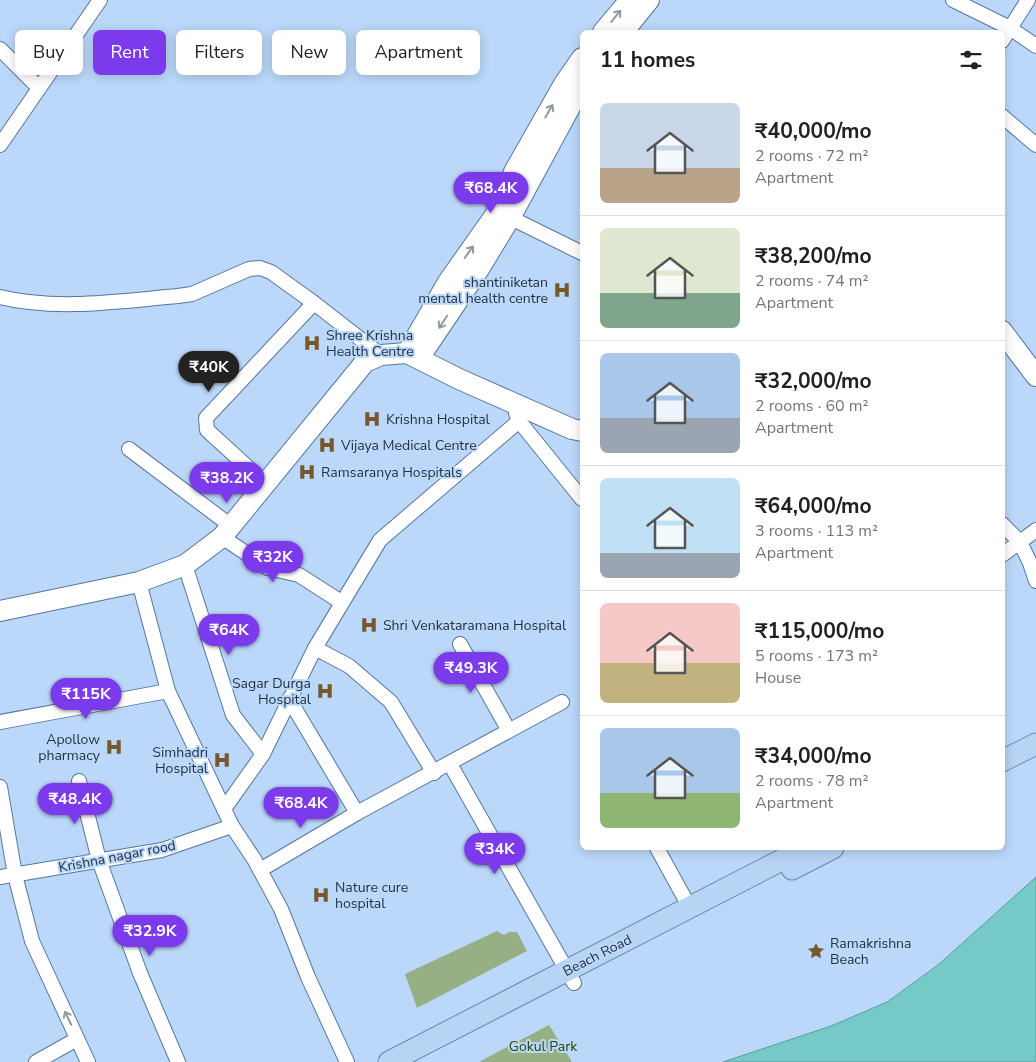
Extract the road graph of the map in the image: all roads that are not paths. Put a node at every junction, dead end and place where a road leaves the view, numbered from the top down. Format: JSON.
{"nodes":[{"id":1,"x":100,"y":0,"type":"edge"},
{"id":2,"x":630,"y":0,"type":"edge"},
{"id":3,"x":649,"y":0,"type":"edge"},
{"id":4,"x":953,"y":0,"type":"edge"},
{"id":5,"x":1028,"y":0,"type":"edge"},
{"id":6,"x":1010,"y":28,"type":"junction"},
{"id":7,"x":605,"y":30,"type":"edge"},
{"id":8,"x":625,"y":30,"type":"edge"},
{"id":9,"x":1005,"y":36,"type":"edge"},
{"id":10,"x":1036,"y":46,"type":"edge"},
{"id":11,"x":0,"y":49,"type":"edge"},
{"id":12,"x":580,"y":65,"type":"edge"},
{"id":13,"x":38,"y":87,"type":"junction"},
{"id":14,"x":574,"y":87,"type":"edge"},
{"id":15,"x":1005,"y":118,"type":"edge"},
{"id":16,"x":1036,"y":144,"type":"edge"},
{"id":17,"x":0,"y":145,"type":"edge"},
{"id":18,"x":504,"y":214,"type":"junction"},
{"id":19,"x":580,"y":252,"type":"edge"},
{"id":20,"x":0,"y":297,"type":"edge"},
{"id":21,"x":314,"y":303,"type":"junction"},
{"id":22,"x":1005,"y":335,"type":"edge"},
{"id":23,"x":381,"y":355,"type":"junction"},
{"id":24,"x":413,"y":355,"type":"junction"},
{"id":25,"x":1036,"y":376,"type":"edge"},
{"id":26,"x":511,"y":403,"type":"junction"},
{"id":27,"x":520,"y":421,"type":"junction"},
{"id":28,"x":580,"y":431,"type":"edge"},
{"id":29,"x":130,"y":449,"type":"dead end"},
{"id":30,"x":266,"y":484,"type":"junction"},
{"id":31,"x":580,"y":496,"type":"edge"},
{"id":32,"x":1005,"y":527,"type":"edge"},
{"id":33,"x":1036,"y":530,"type":"edge"},
{"id":34,"x":227,"y":532,"type":"junction"},
{"id":35,"x":1020,"y":542,"type":"junction"},
{"id":36,"x":1005,"y":553,"type":"edge"},
{"id":37,"x":185,"y":565,"type":"junction"},
{"id":38,"x":1036,"y":581,"type":"edge"},
{"id":39,"x":139,"y":582,"type":"junction"},
{"id":40,"x":341,"y":602,"type":"junction"},
{"id":41,"x":0,"y":611,"type":"edge"},
{"id":42,"x":460,"y":644,"type":"dead end"},
{"id":43,"x":315,"y":648,"type":"junction"},
{"id":44,"x":168,"y":691,"type":"junction"},
{"id":45,"x":289,"y":699,"type":"junction"},
{"id":46,"x":562,"y":702,"type":"dead end"},
{"id":47,"x":0,"y":722,"type":"edge"},
{"id":48,"x":508,"y":729,"type":"junction"},
{"id":49,"x":1036,"y":731,"type":"edge"},
{"id":50,"x":1036,"y":744,"type":"edge"},
{"id":51,"x":1005,"y":746,"type":"edge"},
{"id":52,"x":263,"y":754,"type":"junction"},
{"id":53,"x":1005,"y":760,"type":"edge"},
{"id":54,"x":450,"y":764,"type":"junction"},
{"id":55,"x":434,"y":773,"type":"junction"},
{"id":56,"x":79,"y":782,"type":"dead end"},
{"id":57,"x":0,"y":787,"type":"edge"},
{"id":58,"x":224,"y":809,"type":"junction"},
{"id":59,"x":358,"y":813,"type":"junction"},
{"id":60,"x":232,"y":826,"type":"junction"},
{"id":61,"x":657,"y":850,"type":"edge"},
{"id":62,"x":801,"y":850,"type":"edge"},
{"id":63,"x":829,"y":850,"type":"edge"},
{"id":64,"x":99,"y":860,"type":"junction"},
{"id":65,"x":260,"y":870,"type":"junction"},
{"id":66,"x":15,"y":875,"type":"junction"},
{"id":67,"x":0,"y":877,"type":"edge"},
{"id":68,"x":690,"y":908,"type":"junction"},
{"id":69,"x":570,"y":977,"type":"junction"},
{"id":70,"x":78,"y":1039,"type":"junction"},
{"id":71,"x":36,"y":1062,"type":"edge"},
{"id":72,"x":88,"y":1062,"type":"edge"},
{"id":73,"x":178,"y":1062,"type":"edge"},
{"id":74,"x":347,"y":1062,"type":"edge"},
{"id":75,"x":389,"y":1062,"type":"edge"},
{"id":76,"x":419,"y":1062,"type":"edge"}],
"edges":[{"from":1,"to":13,"type":"street"},
{"from":7,"to":2,"type":"street","one_way":true},
{"from":3,"to":8,"type":"street"},
{"from":4,"to":6,"type":"street"},
{"from":5,"to":6,"type":"street"},
{"from":6,"to":9,"type":"street"},
{"from":6,"to":10,"type":"street"},
{"from":11,"to":13,"type":"street"},
{"from":12,"to":14,"type":"street"},
{"from":13,"to":17,"type":"street"},
{"from":14,"to":18,"type":"street"},
{"from":15,"to":16,"type":"street"},
{"from":18,"to":19,"type":"street"},
{"from":18,"to":24,"type":"street"},
{"from":20,"to":21,"type":"street"},
{"from":21,"to":23,"type":"street"},
{"from":21,"to":30,"type":"street"},
{"from":22,"to":25,"type":"street"},
{"from":23,"to":24,"type":"street"},
{"from":23,"to":30,"type":"street"},
{"from":24,"to":26,"type":"street"},
{"from":26,"to":27,"type":"street"},
{"from":26,"to":28,"type":"street"},
{"from":27,"to":31,"type":"street"},
{"from":27,"to":40,"type":"street"},
{"from":29,"to":34,"type":"street"},
{"from":30,"to":34,"type":"street"},
{"from":32,"to":35,"type":"street"},
{"from":33,"to":35,"type":"street"},
{"from":34,"to":37,"type":"street"},
{"from":34,"to":40,"type":"street"},
{"from":35,"to":36,"type":"street"},
{"from":35,"to":38,"type":"street"},
{"from":37,"to":39,"type":"street"},
{"from":37,"to":52,"type":"street"},
{"from":39,"to":41,"type":"street"},
{"from":39,"to":44,"type":"street"},
{"from":40,"to":43,"type":"street"},
{"from":42,"to":48,"type":"street"},
{"from":43,"to":45,"type":"street"},
{"from":43,"to":55,"type":"street"},
{"from":44,"to":47,"type":"street"},
{"from":44,"to":58,"type":"street"},
{"from":45,"to":52,"type":"street"},
{"from":45,"to":59,"type":"street"},
{"from":46,"to":48,"type":"street"},
{"from":48,"to":54,"type":"street"},
{"from":49,"to":51,"type":"main road"},
{"from":50,"to":53,"type":"main road"},
{"from":52,"to":58,"type":"street"},
{"from":54,"to":55,"type":"street"},
{"from":54,"to":69,"type":"street"},
{"from":55,"to":59,"type":"street"},
{"from":56,"to":64,"type":"street"},
{"from":57,"to":66,"type":"street"},
{"from":58,"to":60,"type":"street"},
{"from":59,"to":65,"type":"street"},
{"from":60,"to":64,"type":"street","name":"Krishna nagar rood"},
{"from":60,"to":65,"type":"street"},
{"from":61,"to":68,"type":"street"},
{"from":62,"to":68,"type":"main road","name":"Beach Road"},
{"from":63,"to":69,"type":"main road","name":"Beach Road"},
{"from":64,"to":66,"type":"street","name":"Krishna nagar rood"},
{"from":64,"to":73,"type":"street"},
{"from":65,"to":74,"type":"street"},
{"from":66,"to":67,"type":"street","name":"Krishna nagar rood"},
{"from":70,"to":66,"type":"street","one_way":true},
{"from":68,"to":69,"type":"main road","name":"Beach Road"},
{"from":69,"to":75,"type":"main road","name":"Beach Road"},
{"from":69,"to":76,"type":"main road","name":"Beach Road"},
{"from":70,"to":71,"type":"street"},
{"from":70,"to":72,"type":"street"}]}
